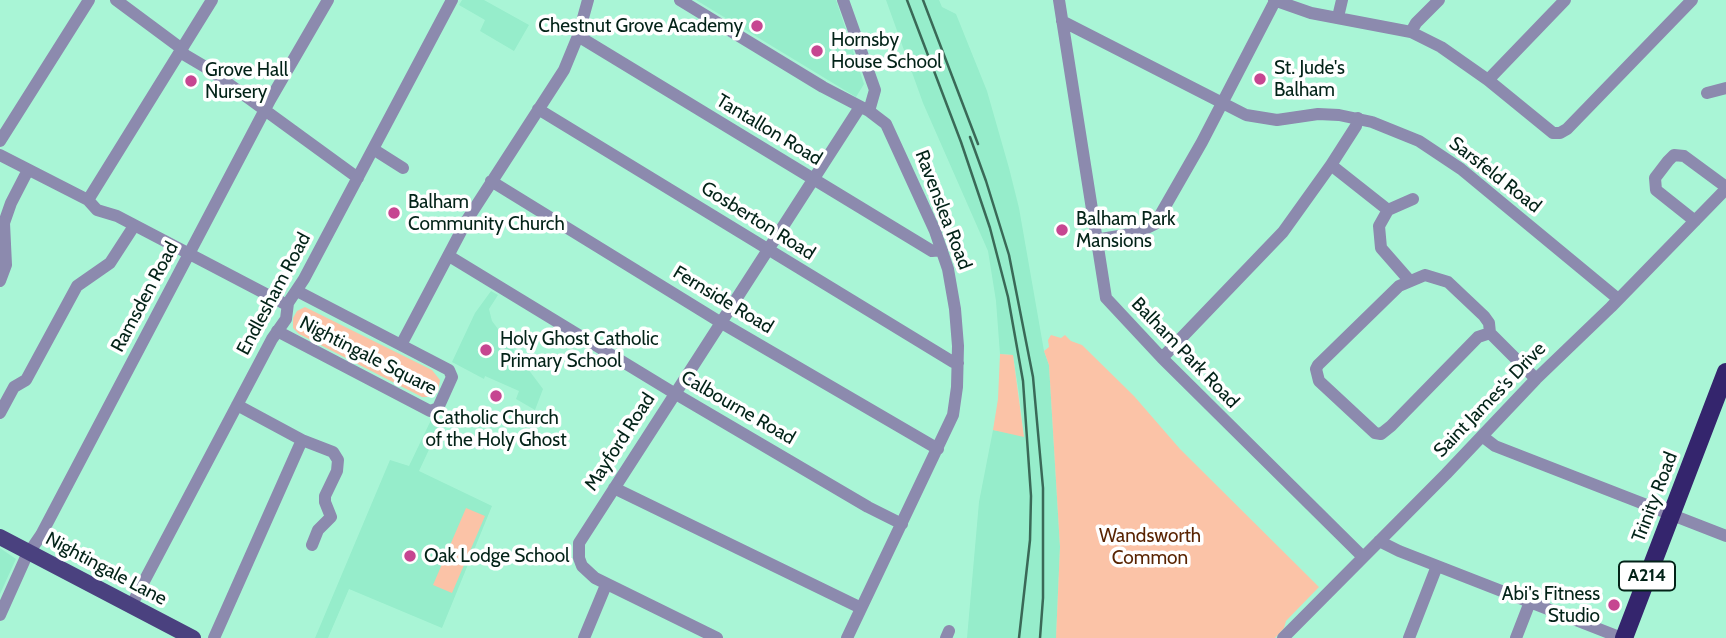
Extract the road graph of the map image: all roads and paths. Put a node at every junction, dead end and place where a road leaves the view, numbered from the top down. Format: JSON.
{"nodes":[{"id":1,"x":89,"y":0,"type":"edge"},
{"id":2,"x":116,"y":0,"type":"edge"},
{"id":3,"x":212,"y":0,"type":"edge"},
{"id":4,"x":328,"y":0,"type":"edge"},
{"id":5,"x":452,"y":0,"type":"edge"},
{"id":6,"x":588,"y":0,"type":"edge"},
{"id":7,"x":680,"y":0,"type":"edge"},
{"id":8,"x":843,"y":0,"type":"edge"},
{"id":9,"x":1059,"y":0,"type":"edge"},
{"id":10,"x":1275,"y":0,"type":"edge"},
{"id":11,"x":1342,"y":0,"type":"edge"},
{"id":12,"x":1438,"y":0,"type":"edge"},
{"id":13,"x":1565,"y":0,"type":"edge"},
{"id":14,"x":1692,"y":0,"type":"edge"},
{"id":15,"x":1338,"y":17,"type":"junction"},
{"id":16,"x":1062,"y":21,"type":"junction"},
{"id":17,"x":1411,"y":32,"type":"junction"},
{"id":18,"x":578,"y":36,"type":"junction"},
{"id":19,"x":181,"y":51,"type":"junction"},
{"id":20,"x":1488,"y":80,"type":"junction"},
{"id":21,"x":1726,"y":88,"type":"edge"},
{"id":22,"x":1707,"y":93,"type":"dead end"},
{"id":23,"x":1222,"y":104,"type":"junction"},
{"id":24,"x":538,"y":109,"type":"junction"},
{"id":25,"x":864,"y":109,"type":"junction"},
{"id":26,"x":265,"y":110,"type":"junction"},
{"id":27,"x":1358,"y":118,"type":"junction"},
{"id":28,"x":0,"y":141,"type":"edge"},
{"id":29,"x":373,"y":149,"type":"junction"},
{"id":30,"x":0,"y":155,"type":"edge"},
{"id":31,"x":1331,"y":165,"type":"junction"},
{"id":32,"x":402,"y":167,"type":"dead end"},
{"id":33,"x":28,"y":170,"type":"junction"},
{"id":34,"x":358,"y":177,"type":"junction"},
{"id":35,"x":813,"y":179,"type":"junction"},
{"id":36,"x":491,"y":181,"type":"junction"},
{"id":37,"x":1726,"y":188,"type":"edge"},
{"id":38,"x":1413,"y":199,"type":"dead end"},
{"id":39,"x":88,"y":200,"type":"junction"},
{"id":40,"x":1388,"y":210,"type":"junction"},
{"id":41,"x":1695,"y":221,"type":"junction"},
{"id":42,"x":134,"y":226,"type":"junction"},
{"id":43,"x":1095,"y":240,"type":"junction"},
{"id":44,"x":768,"y":250,"type":"junction"},
{"id":45,"x":942,"y":250,"type":"junction"},
{"id":46,"x":189,"y":255,"type":"junction"},
{"id":47,"x":449,"y":256,"type":"junction"},
{"id":48,"x":1409,"y":280,"type":"junction"},
{"id":49,"x":0,"y":281,"type":"edge"},
{"id":50,"x":297,"y":291,"type":"junction"},
{"id":51,"x":1617,"y":298,"type":"junction"},
{"id":52,"x":287,"y":305,"type":"junction"},
{"id":53,"x":720,"y":322,"type":"junction"},
{"id":54,"x":277,"y":331,"type":"junction"},
{"id":55,"x":1490,"y":333,"type":"junction"},
{"id":56,"x":401,"y":345,"type":"junction"},
{"id":57,"x":1162,"y":358,"type":"junction"},
{"id":58,"x":958,"y":363,"type":"junction"},
{"id":59,"x":1725,"y":376,"type":"edge"},
{"id":60,"x":1535,"y":379,"type":"junction"},
{"id":61,"x":674,"y":393,"type":"junction"},
{"id":62,"x":237,"y":405,"type":"junction"},
{"id":63,"x":0,"y":414,"type":"edge"},
{"id":64,"x":1482,"y":436,"type":"junction"},
{"id":65,"x":302,"y":440,"type":"junction"},
{"id":66,"x":938,"y":449,"type":"junction"},
{"id":67,"x":614,"y":488,"type":"junction"},
{"id":68,"x":1671,"y":514,"type":"junction"},
{"id":69,"x":902,"y":524,"type":"junction"},
{"id":70,"x":1726,"y":536,"type":"edge"},
{"id":71,"x":0,"y":537,"type":"edge"},
{"id":72,"x":1379,"y":541,"type":"junction"},
{"id":73,"x":312,"y":545,"type":"dead end"},
{"id":74,"x":30,"y":553,"type":"junction"},
{"id":75,"x":1363,"y":557,"type":"junction"},
{"id":76,"x":1437,"y":566,"type":"junction"},
{"id":77,"x":606,"y":585,"type":"junction"},
{"id":78,"x":1530,"y":602,"type":"junction"},
{"id":79,"x":131,"y":606,"type":"junction"},
{"id":80,"x":861,"y":608,"type":"junction"},
{"id":81,"x":0,"y":615,"type":"edge"},
{"id":82,"x":713,"y":637,"type":"edge"},
{"id":83,"x":193,"y":638,"type":"edge"},
{"id":84,"x":214,"y":638,"type":"edge"},
{"id":85,"x":584,"y":638,"type":"edge"},
{"id":86,"x":848,"y":638,"type":"edge"},
{"id":87,"x":1283,"y":638,"type":"edge"},
{"id":88,"x":1409,"y":638,"type":"edge"},
{"id":89,"x":1517,"y":638,"type":"edge"},
{"id":90,"x":1623,"y":638,"type":"edge"}],
"edges":[{"from":1,"to":28,"type":"street"},
{"from":2,"to":19,"type":"street"},
{"from":3,"to":19,"type":"street"},
{"from":4,"to":26,"type":"street","name":"Ramsden Road"},
{"from":5,"to":29,"type":"street","name":"Endlesham Road"},
{"from":6,"to":18,"type":"street"},
{"from":7,"to":25,"type":"street","name":"Ravenslea Road"},
{"from":8,"to":25,"type":"street"},
{"from":9,"to":16,"type":"street","name":"Balham Park Road"},
{"from":10,"to":15,"type":"street"},
{"from":10,"to":23,"type":"street"},
{"from":11,"to":15,"type":"street"},
{"from":12,"to":17,"type":"street"},
{"from":13,"to":20,"type":"street"},
{"from":14,"to":20,"type":"street"},
{"from":15,"to":17,"type":"street"},
{"from":16,"to":23,"type":"street","name":"Sarsfeld Road"},
{"from":16,"to":43,"type":"street","name":"Balham Park Road"},
{"from":17,"to":20,"type":"street"},
{"from":18,"to":24,"type":"street"},
{"from":18,"to":35,"type":"street","name":"Tantallon Road"},
{"from":19,"to":26,"type":"street"},
{"from":19,"to":39,"type":"street"},
{"from":21,"to":22,"type":"street"},
{"from":23,"to":27,"type":"street","name":"Sarsfeld Road"},
{"from":23,"to":43,"type":"street"},
{"from":24,"to":36,"type":"street"},
{"from":24,"to":44,"type":"street","name":"Gosberton Road"},
{"from":25,"to":35,"type":"street","name":"Mayford Road"},
{"from":25,"to":45,"type":"street","name":"Ravenslea Road"},
{"from":26,"to":34,"type":"street"},
{"from":26,"to":46,"type":"street","name":"Ramsden Road"},
{"from":27,"to":31,"type":"street"},
{"from":27,"to":51,"type":"street","name":"Sarsfeld Road"},
{"from":29,"to":32,"type":"street"},
{"from":29,"to":34,"type":"street","name":"Endlesham Road"},
{"from":30,"to":33,"type":"street"},
{"from":31,"to":40,"type":"street"},
{"from":31,"to":57,"type":"street"},
{"from":33,"to":39,"type":"street"},
{"from":33,"to":49,"type":"street"},
{"from":34,"to":50,"type":"street","name":"Endlesham Road"},
{"from":35,"to":44,"type":"street","name":"Mayford Road"},
{"from":35,"to":45,"type":"street","name":"Tantallon Road"},
{"from":36,"to":47,"type":"street"},
{"from":36,"to":53,"type":"street","name":"Fernside Road"},
{"from":37,"to":41,"type":"street","name":"Saint James's Drive"},
{"from":37,"to":41,"type":"street"},
{"from":38,"to":40,"type":"street"},
{"from":39,"to":42,"type":"street"},
{"from":40,"to":48,"type":"street"},
{"from":41,"to":51,"type":"street","name":"Saint James's Drive"},
{"from":42,"to":46,"type":"street"},
{"from":42,"to":63,"type":"street"},
{"from":43,"to":57,"type":"street","name":"Balham Park Road"},
{"from":44,"to":53,"type":"street","name":"Mayford Road"},
{"from":44,"to":58,"type":"street","name":"Gosberton Road"},
{"from":45,"to":58,"type":"street","name":"Ravenslea Road"},
{"from":46,"to":52,"type":"street"},
{"from":46,"to":74,"type":"street","name":"Ramsden Road"},
{"from":47,"to":56,"type":"street"},
{"from":47,"to":61,"type":"street","name":"Calbourne Road"},
{"from":48,"to":55,"type":"street"},
{"from":48,"to":55,"type":"street"},
{"from":50,"to":52,"type":"street","name":"Endlesham Road"},
{"from":50,"to":56,"type":"street","name":"Nightingale Square"},
{"from":51,"to":60,"type":"street","name":"Saint James's Drive"},
{"from":52,"to":54,"type":"street","name":"Endlesham Road"},
{"from":53,"to":61,"type":"street","name":"Mayford Road"},
{"from":53,"to":66,"type":"street","name":"Fernside Road"},
{"from":54,"to":56,"type":"street","name":"Nightingale Square"},
{"from":54,"to":62,"type":"street","name":"Endlesham Road"},
{"from":55,"to":60,"type":"street"},
{"from":57,"to":75,"type":"street","name":"Balham Park Road"},
{"from":58,"to":66,"type":"street","name":"Ravenslea Road"},
{"from":59,"to":68,"type":"highway","name":"Trinity Road","number":"A214"},
{"from":60,"to":64,"type":"street","name":"Saint James's Drive"},
{"from":61,"to":67,"type":"street","name":"Mayford Road"},
{"from":61,"to":69,"type":"street","name":"Calbourne Road"},
{"from":62,"to":65,"type":"street"},
{"from":62,"to":79,"type":"street","name":"Endlesham Road"},
{"from":64,"to":68,"type":"street"},
{"from":64,"to":72,"type":"street","name":"Saint James's Drive"},
{"from":65,"to":73,"type":"street"},
{"from":65,"to":84,"type":"street"},
{"from":66,"to":69,"type":"street","name":"Ravenslea Road"},
{"from":67,"to":77,"type":"street","name":"Mayford Road"},
{"from":67,"to":80,"type":"street"},
{"from":68,"to":70,"type":"street"},
{"from":68,"to":90,"type":"highway","name":"Trinity Road","number":"A214"},
{"from":69,"to":80,"type":"street","name":"Ravenslea Road"},
{"from":71,"to":74,"type":"main road","name":"Nightingale Lane"},
{"from":72,"to":75,"type":"street","name":"Saint James's Drive"},
{"from":72,"to":76,"type":"street"},
{"from":74,"to":79,"type":"main road","name":"Nightingale Lane"},
{"from":74,"to":81,"type":"street","name":"Ramsden Road"},
{"from":75,"to":87,"type":"street","name":"Saint James's Drive"},
{"from":76,"to":78,"type":"street"},
{"from":76,"to":88,"type":"street"},
{"from":77,"to":82,"type":"street","name":"Mayford Road"},
{"from":77,"to":85,"type":"street"},
{"from":78,"to":89,"type":"street"},
{"from":78,"to":90,"type":"street"},
{"from":79,"to":83,"type":"main road","name":"Nightingale Lane"},
{"from":80,"to":86,"type":"street","name":"Ravenslea Road"}]}
